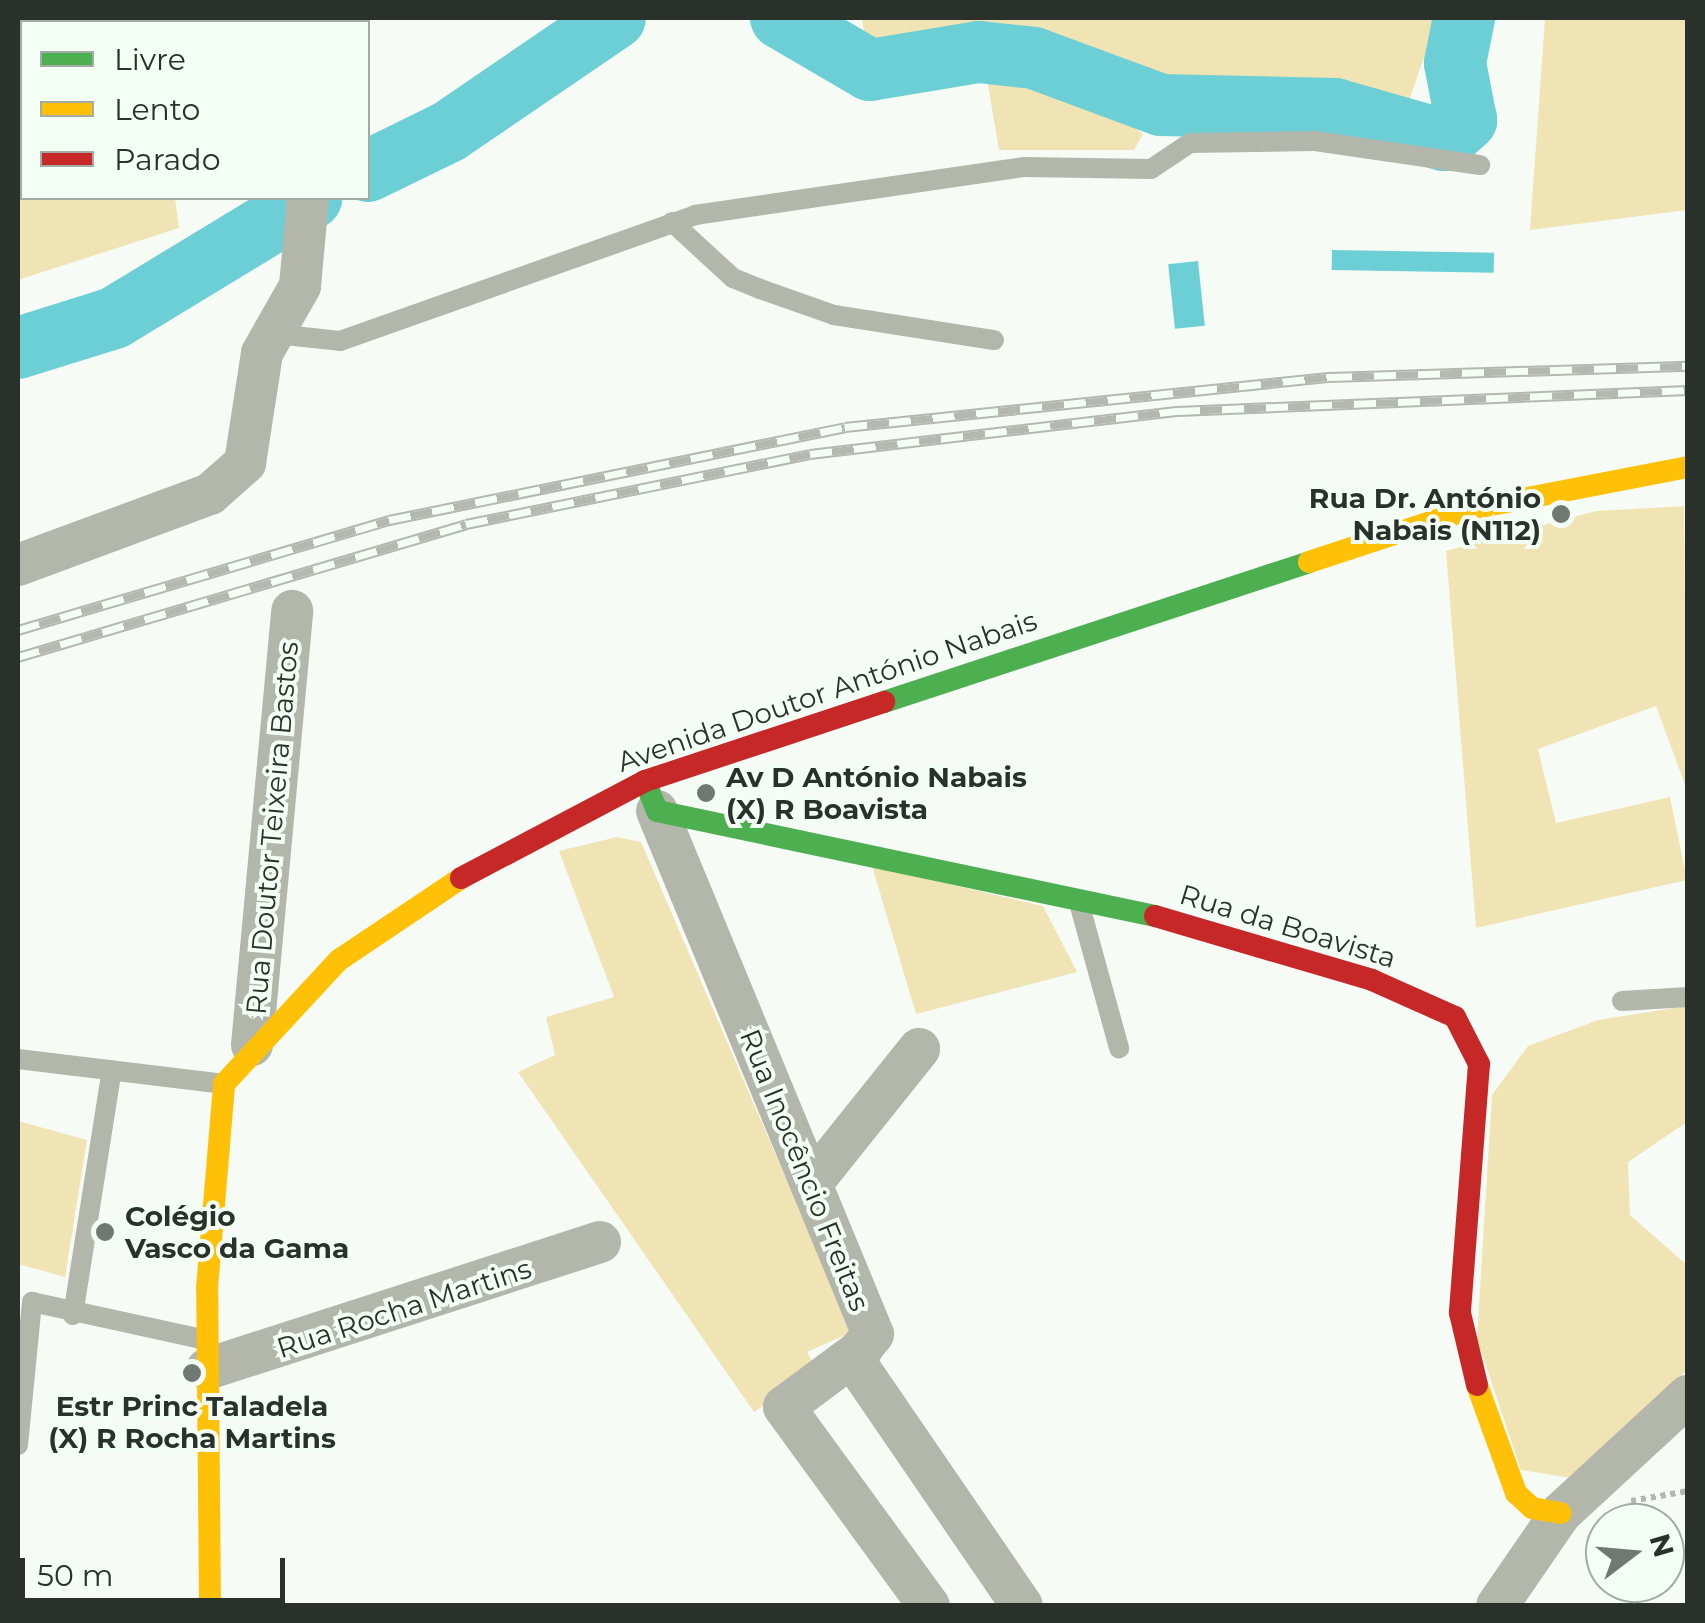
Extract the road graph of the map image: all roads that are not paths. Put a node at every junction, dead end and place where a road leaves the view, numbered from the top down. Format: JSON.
{"nodes":[{"id":1,"x":1480,"y":165,"type":"dead end"},
{"id":2,"x":310,"y":208,"type":"edge"},
{"id":3,"x":672,"y":222,"type":"junction"},
{"id":4,"x":275,"y":334,"type":"junction"},
{"id":5,"x":994,"y":340,"type":"dead end"},
{"id":6,"x":1685,"y":477,"type":"edge"},
{"id":7,"x":18,"y":565,"type":"edge"},
{"id":8,"x":292,"y":611,"type":"dead end"},
{"id":9,"x":651,"y":796,"type":"junction"},
{"id":10,"x":1076,"y":892,"type":"junction"},
{"id":11,"x":1688,"y":997,"type":"edge"},
{"id":12,"x":1622,"y":1001,"type":"dead end"},
{"id":13,"x":252,"y":1045,"type":"junction"},
{"id":14,"x":1120,"y":1048,"type":"dead end"},
{"id":15,"x":919,"y":1049,"type":"dead end"},
{"id":16,"x":18,"y":1059,"type":"edge"},
{"id":17,"x":112,"y":1070,"type":"junction"},
{"id":18,"x":224,"y":1084,"type":"junction"},
{"id":19,"x":811,"y":1184,"type":"junction"},
{"id":20,"x":600,"y":1242,"type":"dead end"},
{"id":21,"x":24,"y":1300,"type":"edge"},
{"id":22,"x":73,"y":1314,"type":"junction"},
{"id":23,"x":862,"y":1348,"type":"junction"},
{"id":24,"x":208,"y":1354,"type":"junction"},
{"id":25,"x":1688,"y":1396,"type":"edge"},
{"id":26,"x":18,"y":1445,"type":"edge"},
{"id":27,"x":1561,"y":1513,"type":"junction"},
{"id":28,"x":210,"y":1606,"type":"edge"},
{"id":29,"x":928,"y":1606,"type":"edge"},
{"id":30,"x":1022,"y":1606,"type":"edge"},
{"id":31,"x":1497,"y":1606,"type":"edge"}],
"edges":[{"from":1,"to":3,"type":"lane"},
{"from":2,"to":4,"type":"street"},
{"from":3,"to":4,"type":"lane"},
{"from":3,"to":5,"type":"lane"},
{"from":4,"to":7,"type":"street"},
{"from":6,"to":9,"type":"main road","name":"Avenida Doutor António Nabais"},
{"from":8,"to":13,"type":"street","name":"Rua Doutor Teixeira Bastos"},
{"from":9,"to":10,"type":"main road","name":"Rua da Boavista"},
{"from":9,"to":13,"type":"main road","name":"Avenida Doutor António Nabais"},
{"from":9,"to":19,"type":"street","name":"Rua Inocêncio Freitas"},
{"from":10,"to":14,"type":"lane"},
{"from":10,"to":27,"type":"main road","name":"Rua da Boavista"},
{"from":11,"to":12,"type":"lane"},
{"from":13,"to":18,"type":"main road","name":"Avenida Doutor António Nabais"},
{"from":15,"to":19,"type":"street"},
{"from":16,"to":17,"type":"lane"},
{"from":17,"to":18,"type":"lane"},
{"from":17,"to":22,"type":"lane"},
{"from":18,"to":24,"type":"main road"},
{"from":19,"to":23,"type":"street","name":"Rua Inocêncio Freitas"},
{"from":20,"to":24,"type":"street","name":"Rua Rocha Martins"},
{"from":21,"to":22,"type":"lane"},
{"from":21,"to":26,"type":"lane"},
{"from":22,"to":24,"type":"lane"},
{"from":23,"to":29,"type":"street"},
{"from":23,"to":30,"type":"street","name":"Rua Inocêncio Freitas"},
{"from":24,"to":28,"type":"main road"},
{"from":25,"to":27,"type":"street"},
{"from":27,"to":31,"type":"street"}]}
